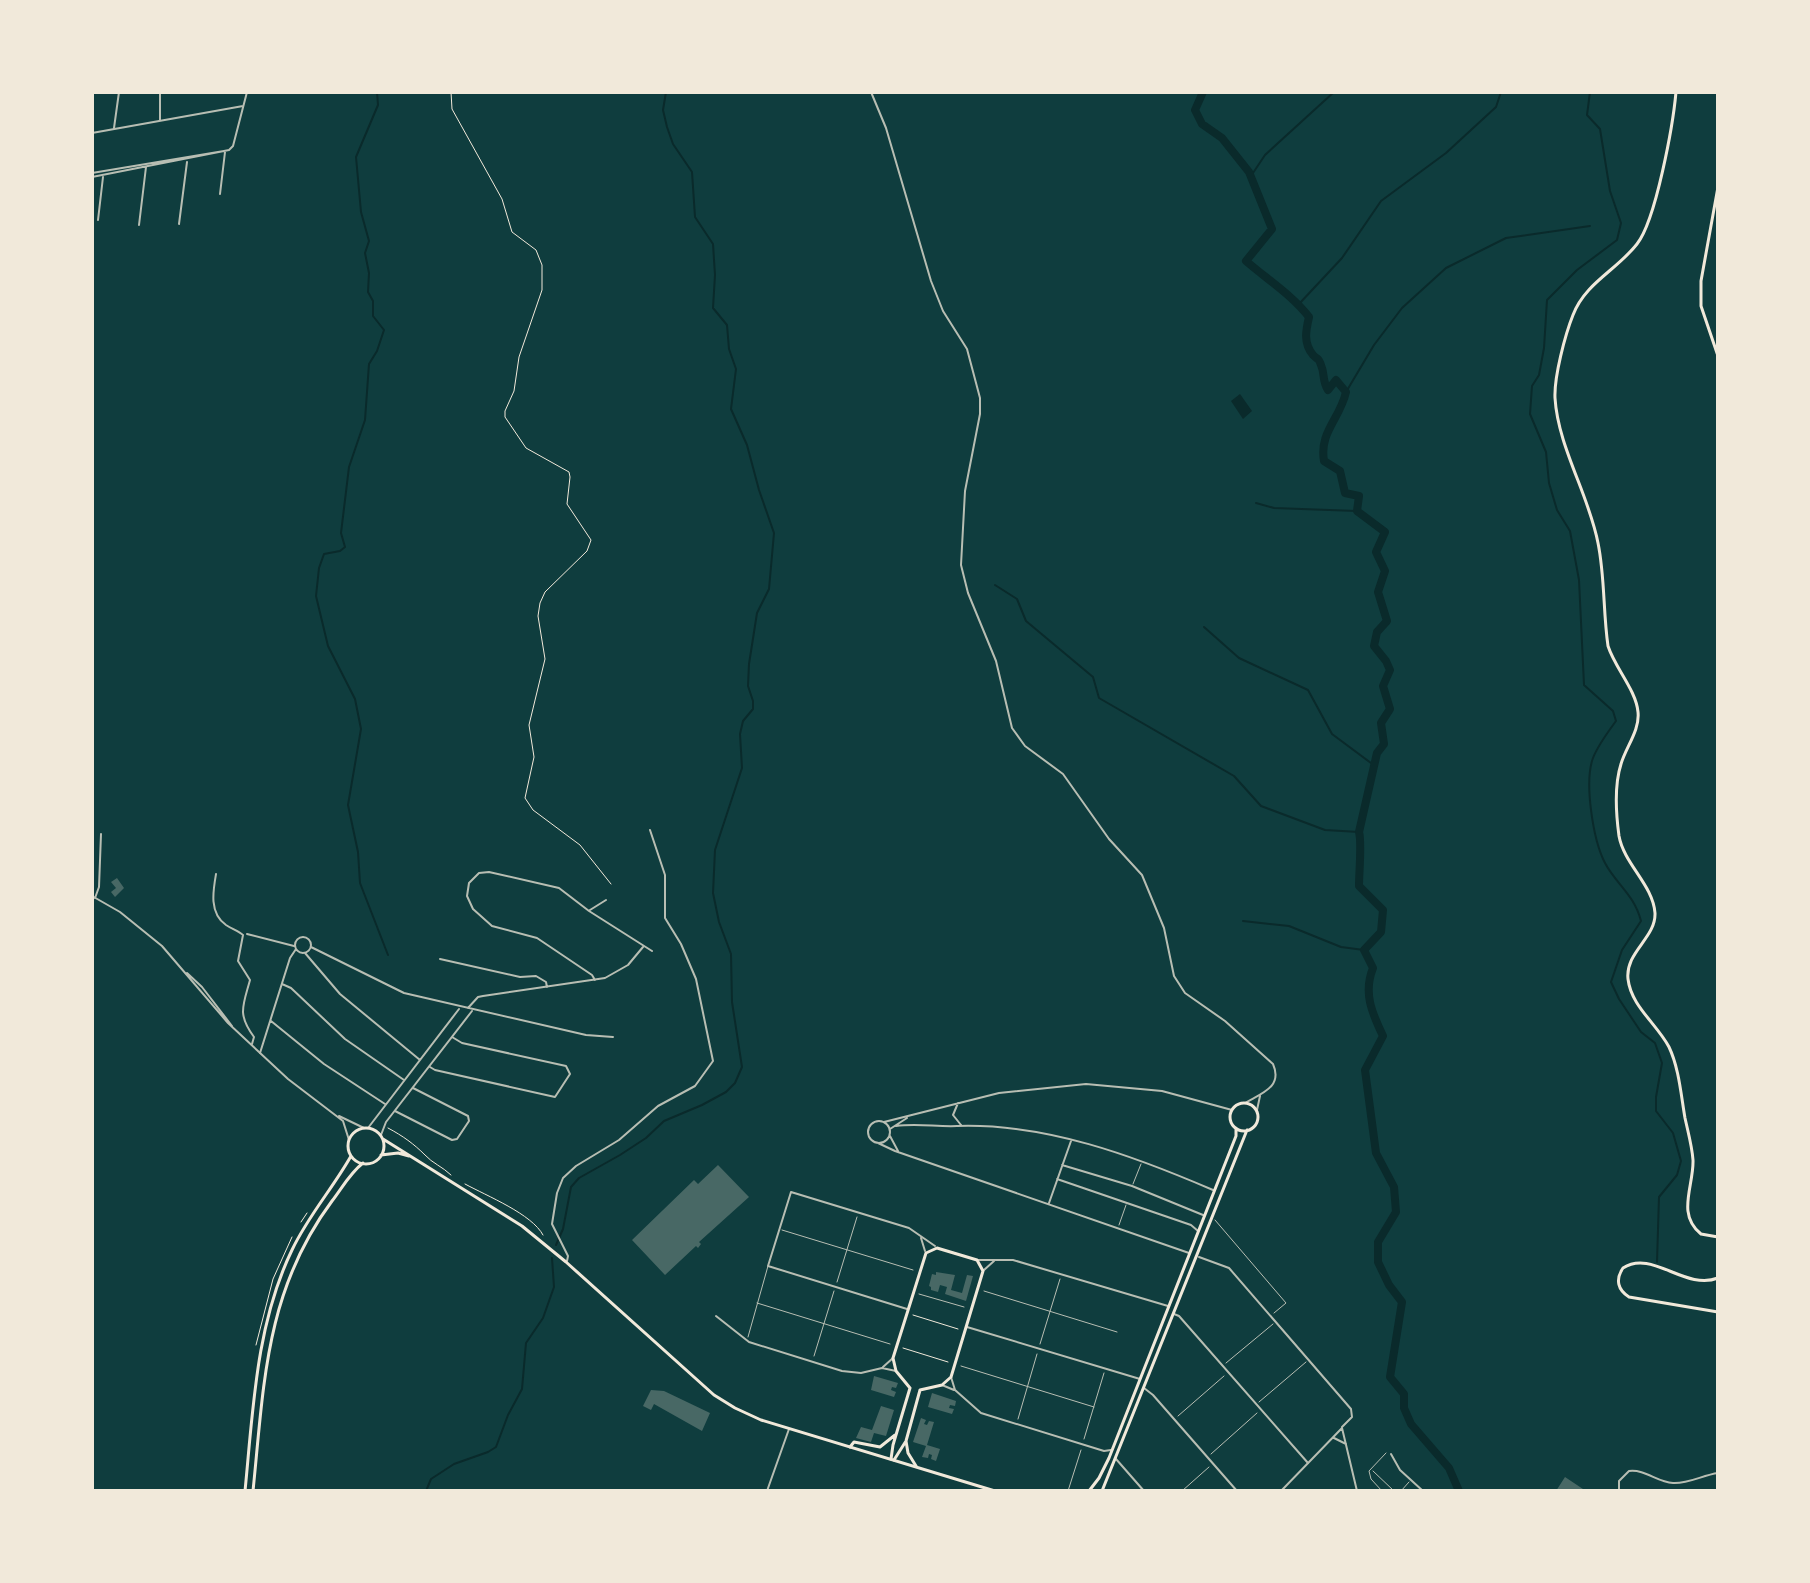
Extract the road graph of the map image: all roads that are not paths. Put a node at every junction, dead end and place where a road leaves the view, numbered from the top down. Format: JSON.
{"nodes":[{"id":1,"x":119,"y":92,"type":"edge"},
{"id":2,"x":160,"y":92,"type":"edge"},
{"id":3,"x":247,"y":92,"type":"edge"},
{"id":4,"x":871,"y":92,"type":"edge"},
{"id":5,"x":1676,"y":92,"type":"edge"},
{"id":6,"x":243,"y":106,"type":"junction"},
{"id":7,"x":160,"y":121,"type":"junction"},
{"id":8,"x":114,"y":129,"type":"junction"},
{"id":9,"x":92,"y":133,"type":"edge"},
{"id":10,"x":225,"y":151,"type":"junction"},
{"id":11,"x":187,"y":158,"type":"junction"},
{"id":12,"x":146,"y":165,"type":"junction"},
{"id":13,"x":103,"y":173,"type":"junction"},
{"id":14,"x":92,"y":175,"type":"edge"},
{"id":15,"x":1718,"y":187,"type":"edge"},
{"id":16,"x":220,"y":194,"type":"dead end"},
{"id":17,"x":98,"y":220,"type":"dead end"},
{"id":18,"x":179,"y":224,"type":"dead end"},
{"id":19,"x":139,"y":225,"type":"dead end"},
{"id":20,"x":1718,"y":356,"type":"edge"},
{"id":21,"x":650,"y":830,"type":"dead end"},
{"id":22,"x":101,"y":834,"type":"dead end"},
{"id":23,"x":216,"y":874,"type":"dead end"},
{"id":24,"x":94,"y":897,"type":"edge"},
{"id":25,"x":606,"y":900,"type":"dead end"},
{"id":26,"x":589,"y":911,"type":"junction"},
{"id":27,"x":247,"y":934,"type":"dead end"},
{"id":28,"x":644,"y":946,"type":"junction"},
{"id":29,"x":295,"y":947,"type":"junction"},
{"id":30,"x":311,"y":947,"type":"junction"},
{"id":31,"x":652,"y":951,"type":"dead end"},
{"id":32,"x":305,"y":953,"type":"junction"},
{"id":33,"x":440,"y":959,"type":"dead end"},
{"id":34,"x":595,"y":980,"type":"junction"},
{"id":35,"x":282,"y":984,"type":"junction"},
{"id":36,"x":547,"y":987,"type":"junction"},
{"id":37,"x":460,"y":1008,"type":"junction"},
{"id":38,"x":467,"y":1009,"type":"junction"},
{"id":39,"x":474,"y":1010,"type":"junction"},
{"id":40,"x":271,"y":1021,"type":"junction"},
{"id":41,"x":452,"y":1037,"type":"junction"},
{"id":42,"x":613,"y":1037,"type":"dead end"},
{"id":43,"x":252,"y":1045,"type":"junction"},
{"id":44,"x":260,"y":1053,"type":"junction"},
{"id":45,"x":420,"y":1060,"type":"junction"},
{"id":46,"x":429,"y":1067,"type":"junction"},
{"id":47,"x":404,"y":1080,"type":"junction"},
{"id":48,"x":413,"y":1088,"type":"junction"},
{"id":49,"x":1261,"y":1095,"type":"junction"},
{"id":50,"x":958,"y":1103,"type":"junction"},
{"id":51,"x":1245,"y":1103,"type":"junction"},
{"id":52,"x":386,"y":1104,"type":"junction"},
{"id":53,"x":1232,"y":1110,"type":"junction"},
{"id":54,"x":1257,"y":1110,"type":"junction"},
{"id":55,"x":395,"y":1111,"type":"junction"},
{"id":56,"x":337,"y":1116,"type":"junction"},
{"id":57,"x":377,"y":1116,"type":"junction"},
{"id":58,"x":908,"y":1118,"type":"junction"},
{"id":59,"x":884,"y":1122,"type":"junction"},
{"id":60,"x":386,"y":1124,"type":"junction"},
{"id":61,"x":962,"y":1125,"type":"junction"},
{"id":62,"x":896,"y":1126,"type":"junction"},
{"id":63,"x":366,"y":1128,"type":"junction"},
{"id":64,"x":1236,"y":1128,"type":"junction"},
{"id":65,"x":890,"y":1129,"type":"junction"},
{"id":66,"x":1247,"y":1130,"type":"junction"},
{"id":67,"x":890,"y":1136,"type":"junction"},
{"id":68,"x":382,"y":1137,"type":"junction"},
{"id":69,"x":349,"y":1140,"type":"junction"},
{"id":70,"x":1071,"y":1140,"type":"junction"},
{"id":71,"x":878,"y":1143,"type":"junction"},
{"id":72,"x":899,"y":1152,"type":"junction"},
{"id":73,"x":381,"y":1155,"type":"junction"},
{"id":74,"x":351,"y":1156,"type":"junction"},
{"id":75,"x":409,"y":1156,"type":"junction"},
{"id":76,"x":363,"y":1163,"type":"junction"},
{"id":77,"x":1141,"y":1164,"type":"dead end"},
{"id":78,"x":1062,"y":1165,"type":"junction"},
{"id":79,"x":1057,"y":1179,"type":"junction"},
{"id":80,"x":1133,"y":1184,"type":"dead end"},
{"id":81,"x":1215,"y":1191,"type":"junction"},
{"id":82,"x":1049,"y":1204,"type":"junction"},
{"id":83,"x":1126,"y":1205,"type":"dead end"},
{"id":84,"x":1204,"y":1216,"type":"junction"},
{"id":85,"x":857,"y":1217,"type":"dead end"},
{"id":86,"x":1215,"y":1220,"type":"dead end"},
{"id":87,"x":1119,"y":1225,"type":"dead end"},
{"id":88,"x":780,"y":1229,"type":"junction"},
{"id":89,"x":1198,"y":1231,"type":"junction"},
{"id":90,"x":920,"y":1237,"type":"junction"},
{"id":91,"x":1718,"y":1237,"type":"edge"},
{"id":92,"x":937,"y":1248,"type":"junction"},
{"id":93,"x":847,"y":1250,"type":"junction"},
{"id":94,"x":926,"y":1253,"type":"junction"},
{"id":95,"x":1190,"y":1253,"type":"junction"},
{"id":96,"x":1195,"y":1256,"type":"junction"},
{"id":97,"x":977,"y":1260,"type":"junction"},
{"id":98,"x":995,"y":1261,"type":"junction"},
{"id":99,"x":566,"y":1262,"type":"junction"},
{"id":100,"x":768,"y":1266,"type":"junction"},
{"id":101,"x":913,"y":1270,"type":"dead end"},
{"id":102,"x":983,"y":1271,"type":"junction"},
{"id":103,"x":1718,"y":1278,"type":"edge"},
{"id":104,"x":1060,"y":1279,"type":"dead end"},
{"id":105,"x":837,"y":1282,"type":"dead end"},
{"id":106,"x":834,"y":1291,"type":"dead end"},
{"id":107,"x":984,"y":1291,"type":"dead end"},
{"id":108,"x":919,"y":1294,"type":"dead end"},
{"id":109,"x":757,"y":1303,"type":"junction"},
{"id":110,"x":1169,"y":1306,"type":"junction"},
{"id":111,"x":964,"y":1307,"type":"dead end"},
{"id":112,"x":908,"y":1309,"type":"junction"},
{"id":113,"x":1050,"y":1312,"type":"junction"},
{"id":114,"x":1718,"y":1312,"type":"edge"},
{"id":115,"x":1172,"y":1313,"type":"junction"},
{"id":116,"x":1274,"y":1313,"type":"dead end"},
{"id":117,"x":716,"y":1316,"type":"dead end"},
{"id":118,"x":824,"y":1324,"type":"junction"},
{"id":119,"x":1273,"y":1324,"type":"dead end"},
{"id":120,"x":966,"y":1327,"type":"junction"},
{"id":121,"x":1117,"y":1332,"type":"dead end"},
{"id":122,"x":748,"y":1337,"type":"dead end"},
{"id":123,"x":890,"y":1344,"type":"dead end"},
{"id":124,"x":1040,"y":1344,"type":"dead end"},
{"id":125,"x":1037,"y":1354,"type":"dead end"},
{"id":126,"x":814,"y":1356,"type":"dead end"},
{"id":127,"x":893,"y":1358,"type":"junction"},
{"id":128,"x":1306,"y":1362,"type":"dead end"},
{"id":129,"x":1226,"y":1363,"type":"dead end"},
{"id":130,"x":961,"y":1366,"type":"dead end"},
{"id":131,"x":882,"y":1368,"type":"junction"},
{"id":132,"x":896,"y":1371,"type":"junction"},
{"id":133,"x":1104,"y":1373,"type":"dead end"},
{"id":134,"x":1224,"y":1376,"type":"dead end"},
{"id":135,"x":951,"y":1377,"type":"junction"},
{"id":136,"x":1140,"y":1379,"type":"junction"},
{"id":137,"x":942,"y":1385,"type":"junction"},
{"id":138,"x":1027,"y":1386,"type":"junction"},
{"id":139,"x":910,"y":1388,"type":"junction"},
{"id":140,"x":1143,"y":1388,"type":"junction"},
{"id":141,"x":920,"y":1390,"type":"junction"},
{"id":142,"x":955,"y":1390,"type":"junction"},
{"id":143,"x":908,"y":1394,"type":"junction"},
{"id":144,"x":917,"y":1397,"type":"junction"},
{"id":145,"x":1259,"y":1402,"type":"dead end"},
{"id":146,"x":1094,"y":1407,"type":"junction"},
{"id":147,"x":1257,"y":1413,"type":"dead end"},
{"id":148,"x":1178,"y":1416,"type":"dead end"},
{"id":149,"x":1018,"y":1419,"type":"dead end"},
{"id":150,"x":789,"y":1428,"type":"junction"},
{"id":151,"x":1342,"y":1428,"type":"junction"},
{"id":152,"x":895,"y":1435,"type":"junction"},
{"id":153,"x":1332,"y":1438,"type":"junction"},
{"id":154,"x":1084,"y":1439,"type":"dead end"},
{"id":155,"x":906,"y":1441,"type":"junction"},
{"id":156,"x":1347,"y":1445,"type":"junction"},
{"id":157,"x":850,"y":1447,"type":"junction"},
{"id":158,"x":1081,"y":1450,"type":"dead end"},
{"id":159,"x":1112,"y":1450,"type":"junction"},
{"id":160,"x":1104,"y":1451,"type":"junction"},
{"id":161,"x":1386,"y":1453,"type":"dead end"},
{"id":162,"x":1211,"y":1454,"type":"dead end"},
{"id":163,"x":1391,"y":1454,"type":"dead end"},
{"id":164,"x":1109,"y":1458,"type":"junction"},
{"id":165,"x":1115,"y":1458,"type":"junction"},
{"id":166,"x":892,"y":1460,"type":"junction"},
{"id":167,"x":1308,"y":1463,"type":"junction"},
{"id":168,"x":916,"y":1467,"type":"junction"},
{"id":169,"x":1209,"y":1467,"type":"dead end"},
{"id":170,"x":1371,"y":1469,"type":"junction"},
{"id":171,"x":1718,"y":1473,"type":"edge"},
{"id":172,"x":1409,"y":1482,"type":"dead end"},
{"id":173,"x":245,"y":1491,"type":"edge"},
{"id":174,"x":253,"y":1491,"type":"edge"},
{"id":175,"x":767,"y":1491,"type":"edge"},
{"id":176,"x":995,"y":1491,"type":"edge"},
{"id":177,"x":1068,"y":1491,"type":"edge"},
{"id":178,"x":1089,"y":1491,"type":"edge"},
{"id":179,"x":1102,"y":1491,"type":"edge"},
{"id":180,"x":1144,"y":1491,"type":"edge"},
{"id":181,"x":1182,"y":1491,"type":"edge"},
{"id":182,"x":1237,"y":1491,"type":"edge"},
{"id":183,"x":1281,"y":1491,"type":"edge"},
{"id":184,"x":1357,"y":1491,"type":"edge"},
{"id":185,"x":1382,"y":1491,"type":"edge"},
{"id":186,"x":1394,"y":1491,"type":"edge"},
{"id":187,"x":1401,"y":1491,"type":"edge"},
{"id":188,"x":1423,"y":1491,"type":"edge"},
{"id":189,"x":1619,"y":1491,"type":"edge"}],
"edges":[{"from":1,"to":8,"type":"street"},
{"from":2,"to":7,"type":"street"},
{"from":3,"to":6,"type":"street"},
{"from":4,"to":49,"type":"street"},
{"from":5,"to":91,"type":"main road"},
{"from":6,"to":7,"type":"street"},
{"from":6,"to":10,"type":"street"},
{"from":7,"to":8,"type":"street"},
{"from":8,"to":9,"type":"street"},
{"from":10,"to":11,"type":"street"},
{"from":10,"to":16,"type":"street"},
{"from":11,"to":12,"type":"street"},
{"from":11,"to":18,"type":"street"},
{"from":12,"to":13,"type":"street"},
{"from":12,"to":19,"type":"street"},
{"from":13,"to":14,"type":"street"},
{"from":13,"to":17,"type":"street"},
{"from":15,"to":20,"type":"main road"},
{"from":21,"to":99,"type":"street"},
{"from":22,"to":24,"type":"street"},
{"from":23,"to":43,"type":"street"},
{"from":24,"to":43,"type":"street"},
{"from":25,"to":26,"type":"street"},
{"from":26,"to":28,"type":"street"},
{"from":26,"to":34,"type":"street"},
{"from":27,"to":29,"type":"street"},
{"from":28,"to":31,"type":"street"},
{"from":28,"to":34,"type":"street"},
{"from":29,"to":30,"type":"street"},
{"from":29,"to":32,"type":"street"},
{"from":29,"to":35,"type":"street"},
{"from":30,"to":32,"type":"street"},
{"from":30,"to":37,"type":"street"},
{"from":32,"to":45,"type":"street"},
{"from":33,"to":36,"type":"street"},
{"from":34,"to":36,"type":"street"},
{"from":35,"to":40,"type":"street"},
{"from":35,"to":47,"type":"street"},
{"from":36,"to":38,"type":"street"},
{"from":37,"to":38,"type":"street"},
{"from":37,"to":45,"type":"street"},
{"from":38,"to":39,"type":"street"},
{"from":39,"to":41,"type":"street"},
{"from":39,"to":42,"type":"street"},
{"from":40,"to":44,"type":"street"},
{"from":40,"to":52,"type":"street"},
{"from":41,"to":46,"type":"street"},
{"from":41,"to":46,"type":"street"},
{"from":43,"to":44,"type":"street"},
{"from":44,"to":56,"type":"street"},
{"from":45,"to":46,"type":"street"},
{"from":45,"to":46,"type":"street"},
{"from":45,"to":47,"type":"street"},
{"from":46,"to":48,"type":"street"},
{"from":47,"to":52,"type":"street"},
{"from":48,"to":55,"type":"street"},
{"from":48,"to":55,"type":"street"},
{"from":49,"to":51,"type":"street"},
{"from":49,"to":54,"type":"street"},
{"from":50,"to":53,"type":"street"},
{"from":50,"to":58,"type":"street"},
{"from":50,"to":61,"type":"street"},
{"from":51,"to":53,"type":"main road"},
{"from":51,"to":54,"type":"main road"},
{"from":52,"to":57,"type":"street"},
{"from":53,"to":64,"type":"main road"},
{"from":54,"to":66,"type":"main road"},
{"from":55,"to":60,"type":"street"},
{"from":56,"to":63,"type":"street"},
{"from":56,"to":69,"type":"street"},
{"from":57,"to":60,"type":"street"},
{"from":57,"to":63,"type":"street"},
{"from":58,"to":59,"type":"street"},
{"from":58,"to":62,"type":"street"},
{"from":59,"to":65,"type":"street"},
{"from":59,"to":71,"type":"street"},
{"from":60,"to":68,"type":"street"},
{"from":61,"to":62,"type":"street"},
{"from":61,"to":70,"type":"street"},
{"from":62,"to":65,"type":"street"},
{"from":63,"to":68,"type":"main road"},
{"from":63,"to":69,"type":"main road"},
{"from":64,"to":66,"type":"main road"},
{"from":64,"to":81,"type":"main road"},
{"from":65,"to":67,"type":"street"},
{"from":66,"to":96,"type":"main road"},
{"from":67,"to":71,"type":"street"},
{"from":67,"to":72,"type":"street"},
{"from":68,"to":73,"type":"main road"},
{"from":68,"to":75,"type":"main road"},
{"from":69,"to":74,"type":"main road"},
{"from":70,"to":78,"type":"street"},
{"from":70,"to":81,"type":"street"},
{"from":71,"to":72,"type":"street"},
{"from":72,"to":82,"type":"street"},
{"from":73,"to":75,"type":"main road"},
{"from":73,"to":76,"type":"main road"},
{"from":74,"to":76,"type":"main road"},
{"from":74,"to":173,"type":"main road"},
{"from":75,"to":99,"type":"main road"},
{"from":76,"to":174,"type":"main road"},
{"from":77,"to":80,"type":"street"},
{"from":78,"to":79,"type":"street"},
{"from":78,"to":84,"type":"street"},
{"from":79,"to":82,"type":"street"},
{"from":79,"to":89,"type":"street"},
{"from":81,"to":84,"type":"main road"},
{"from":82,"to":95,"type":"street"},
{"from":83,"to":87,"type":"street"},
{"from":84,"to":89,"type":"main road"},
{"from":85,"to":93,"type":"street"},
{"from":86,"to":116,"type":"street"},
{"from":88,"to":90,"type":"street"},
{"from":88,"to":93,"type":"street"},
{"from":88,"to":100,"type":"street"},
{"from":89,"to":95,"type":"main road"},
{"from":90,"to":92,"type":"street"},
{"from":90,"to":94,"type":"street"},
{"from":92,"to":94,"type":"main road"},
{"from":92,"to":97,"type":"main road"},
{"from":93,"to":101,"type":"street"},
{"from":93,"to":105,"type":"street"},
{"from":94,"to":112,"type":"main road"},
{"from":95,"to":110,"type":"main road"},
{"from":96,"to":115,"type":"main road"},
{"from":96,"to":151,"type":"street"},
{"from":97,"to":98,"type":"street"},
{"from":97,"to":102,"type":"main road"},
{"from":98,"to":102,"type":"street"},
{"from":98,"to":110,"type":"street"},
{"from":99,"to":150,"type":"main road"},
{"from":100,"to":109,"type":"street"},
{"from":100,"to":112,"type":"street"},
{"from":102,"to":120,"type":"main road"},
{"from":103,"to":114,"type":"main road"},
{"from":104,"to":113,"type":"street"},
{"from":106,"to":118,"type":"street"},
{"from":107,"to":113,"type":"street"},
{"from":108,"to":111,"type":"street"},
{"from":109,"to":118,"type":"street"},
{"from":109,"to":122,"type":"street"},
{"from":110,"to":136,"type":"main road"},
{"from":112,"to":127,"type":"main road"},
{"from":113,"to":121,"type":"street"},
{"from":113,"to":124,"type":"street"},
{"from":115,"to":140,"type":"main road"},
{"from":115,"to":167,"type":"street"},
{"from":117,"to":131,"type":"street"},
{"from":118,"to":123,"type":"street"},
{"from":118,"to":126,"type":"street"},
{"from":119,"to":129,"type":"street"},
{"from":120,"to":135,"type":"main road"},
{"from":120,"to":136,"type":"street"},
{"from":125,"to":138,"type":"street"},
{"from":127,"to":131,"type":"street"},
{"from":127,"to":132,"type":"main road"},
{"from":128,"to":145,"type":"street"},
{"from":130,"to":138,"type":"street"},
{"from":131,"to":132,"type":"street"},
{"from":132,"to":139,"type":"main road"},
{"from":133,"to":146,"type":"street"},
{"from":134,"to":148,"type":"street"},
{"from":135,"to":137,"type":"main road"},
{"from":135,"to":142,"type":"street"},
{"from":136,"to":159,"type":"main road"},
{"from":137,"to":141,"type":"main road"},
{"from":137,"to":142,"type":"street"},
{"from":138,"to":146,"type":"street"},
{"from":138,"to":149,"type":"street"},
{"from":139,"to":141,"type":"main road"},
{"from":139,"to":143,"type":"main road"},
{"from":140,"to":165,"type":"main road"},
{"from":140,"to":182,"type":"street"},
{"from":141,"to":144,"type":"main road"},
{"from":142,"to":160,"type":"street"},
{"from":143,"to":144,"type":"main road"},
{"from":143,"to":152,"type":"main road"},
{"from":144,"to":155,"type":"main road"},
{"from":146,"to":154,"type":"street"},
{"from":147,"to":162,"type":"street"},
{"from":150,"to":157,"type":"main road"},
{"from":150,"to":175,"type":"street"},
{"from":151,"to":153,"type":"street"},
{"from":151,"to":156,"type":"street"},
{"from":152,"to":157,"type":"main road"},
{"from":152,"to":166,"type":"main road"},
{"from":153,"to":156,"type":"street"},
{"from":153,"to":167,"type":"street"},
{"from":155,"to":166,"type":"main road"},
{"from":155,"to":168,"type":"main road"},
{"from":156,"to":184,"type":"street"},
{"from":157,"to":166,"type":"main road"},
{"from":158,"to":177,"type":"street"},
{"from":159,"to":160,"type":"street"},
{"from":159,"to":164,"type":"main road"},
{"from":160,"to":164,"type":"street"},
{"from":161,"to":170,"type":"street"},
{"from":163,"to":188,"type":"street"},
{"from":164,"to":178,"type":"main road"},
{"from":165,"to":179,"type":"main road"},
{"from":165,"to":180,"type":"street"},
{"from":166,"to":168,"type":"main road"},
{"from":167,"to":183,"type":"street"},
{"from":168,"to":176,"type":"main road"},
{"from":169,"to":181,"type":"street"},
{"from":170,"to":185,"type":"street"},
{"from":170,"to":186,"type":"street"},
{"from":171,"to":189,"type":"street"},
{"from":172,"to":187,"type":"street"}]}
